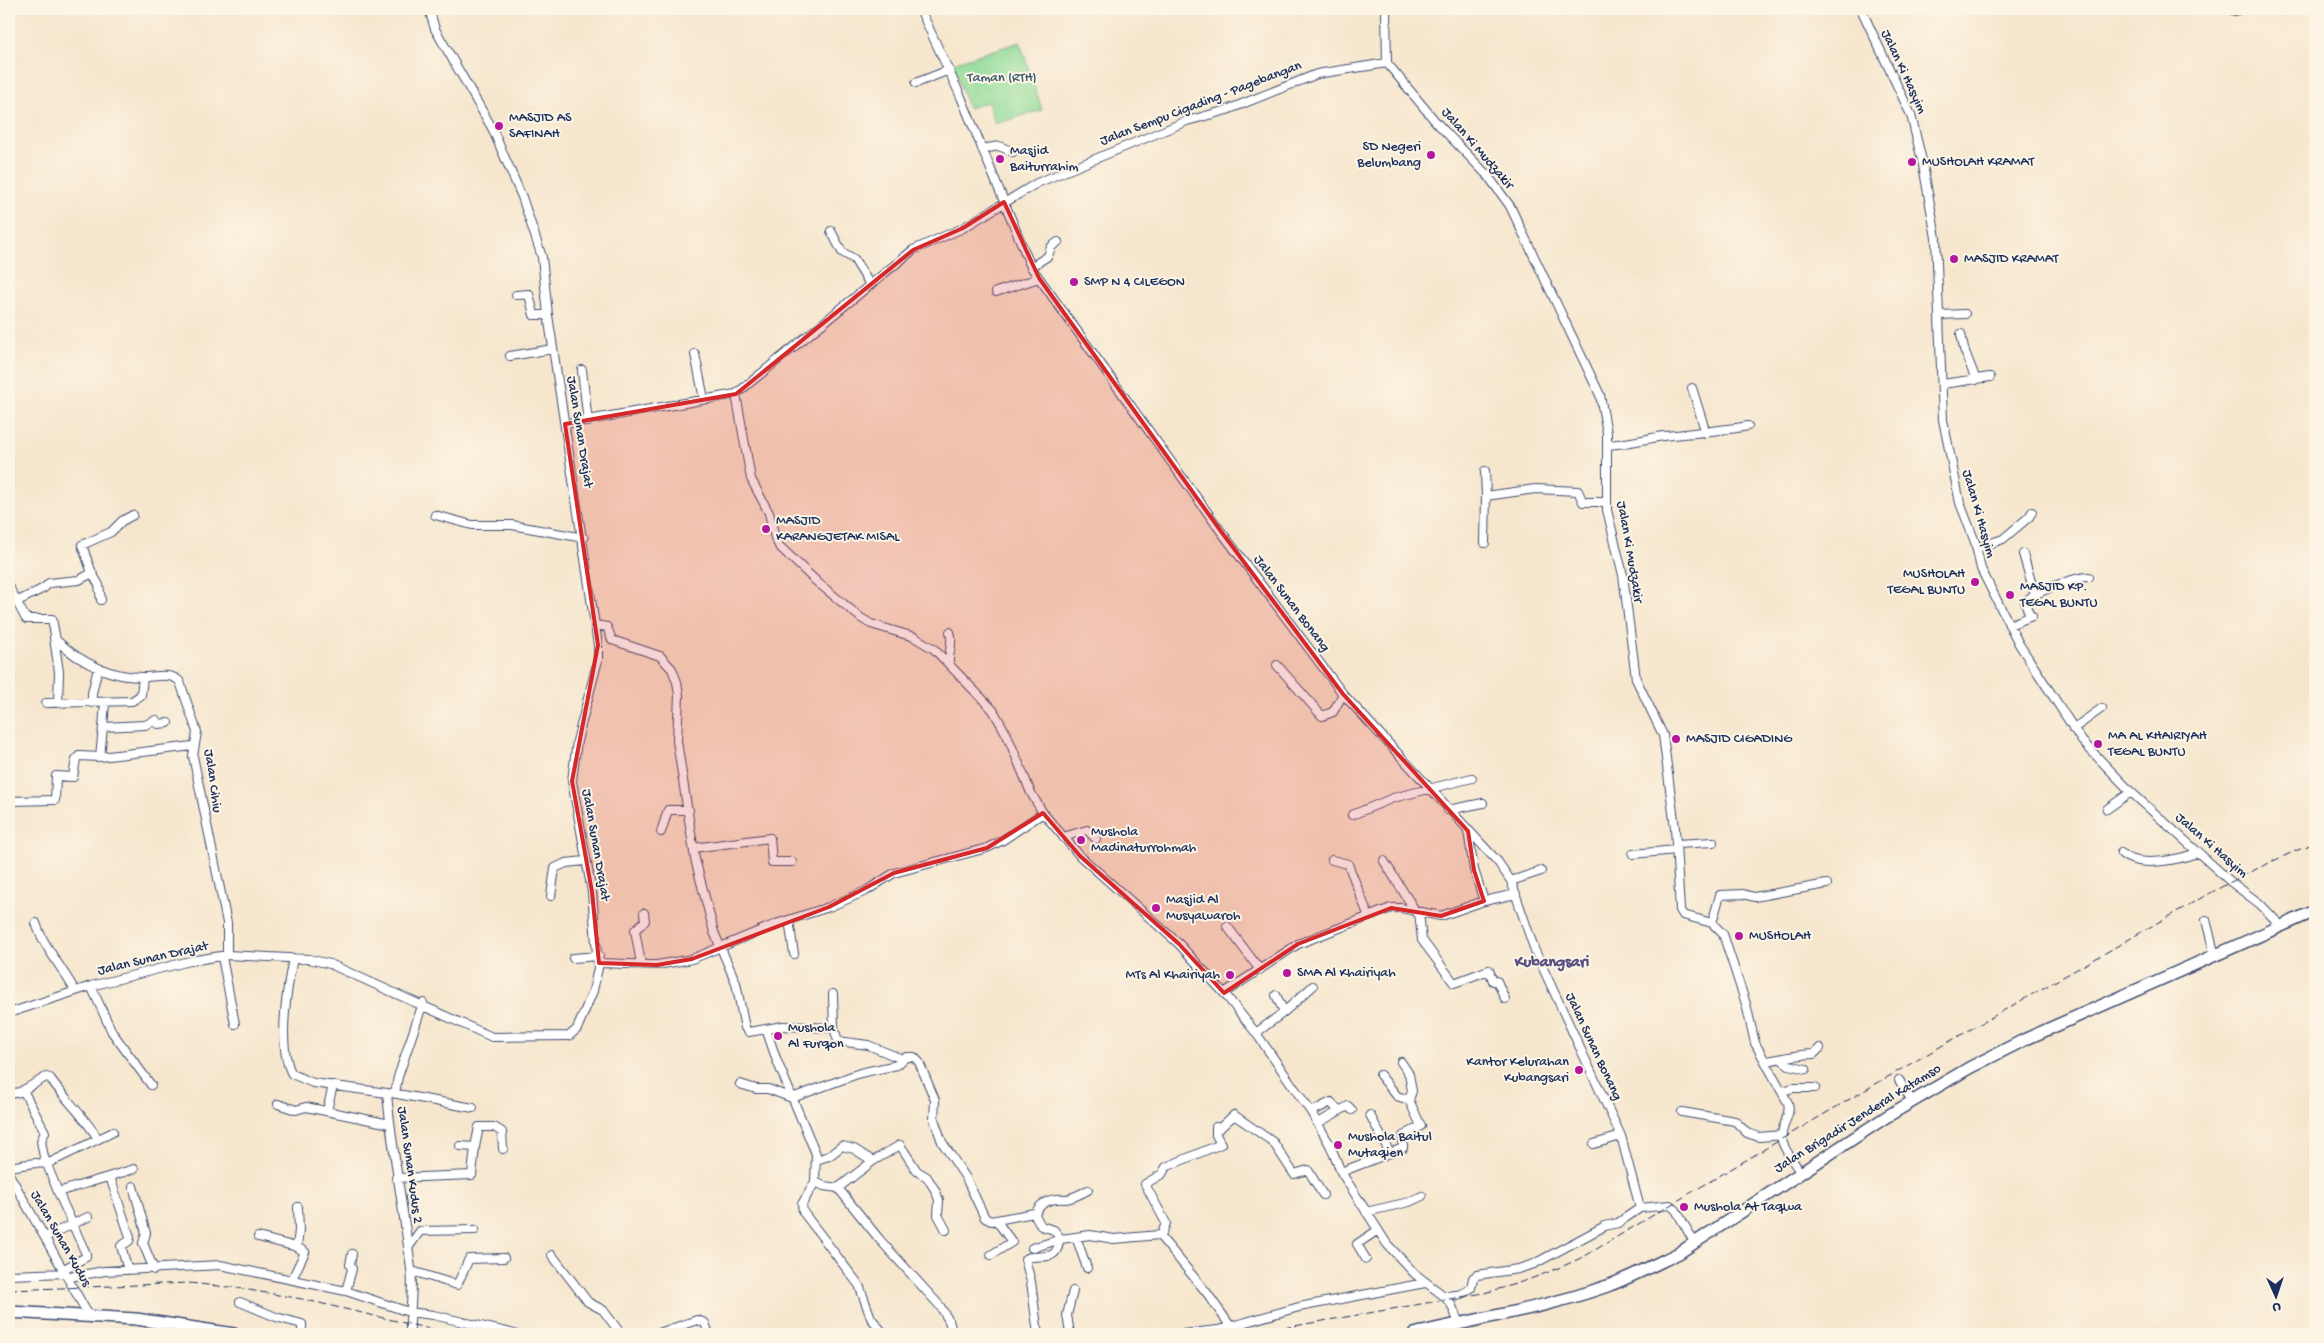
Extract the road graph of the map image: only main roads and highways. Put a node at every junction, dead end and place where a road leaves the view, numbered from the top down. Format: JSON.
{"nodes":[{"id":1,"x":2315,"y":911,"type":"edge"},
{"id":2,"x":9,"y":1312,"type":"edge"},
{"id":3,"x":234,"y":1334,"type":"edge"},
{"id":4,"x":1414,"y":1334,"type":"edge"}],
"edges":[{"from":1,"to":4,"type":"highway","name":"Jalan Brigadir Jenderal Katamso"},
{"from":2,"to":3,"type":"highway"}]}
